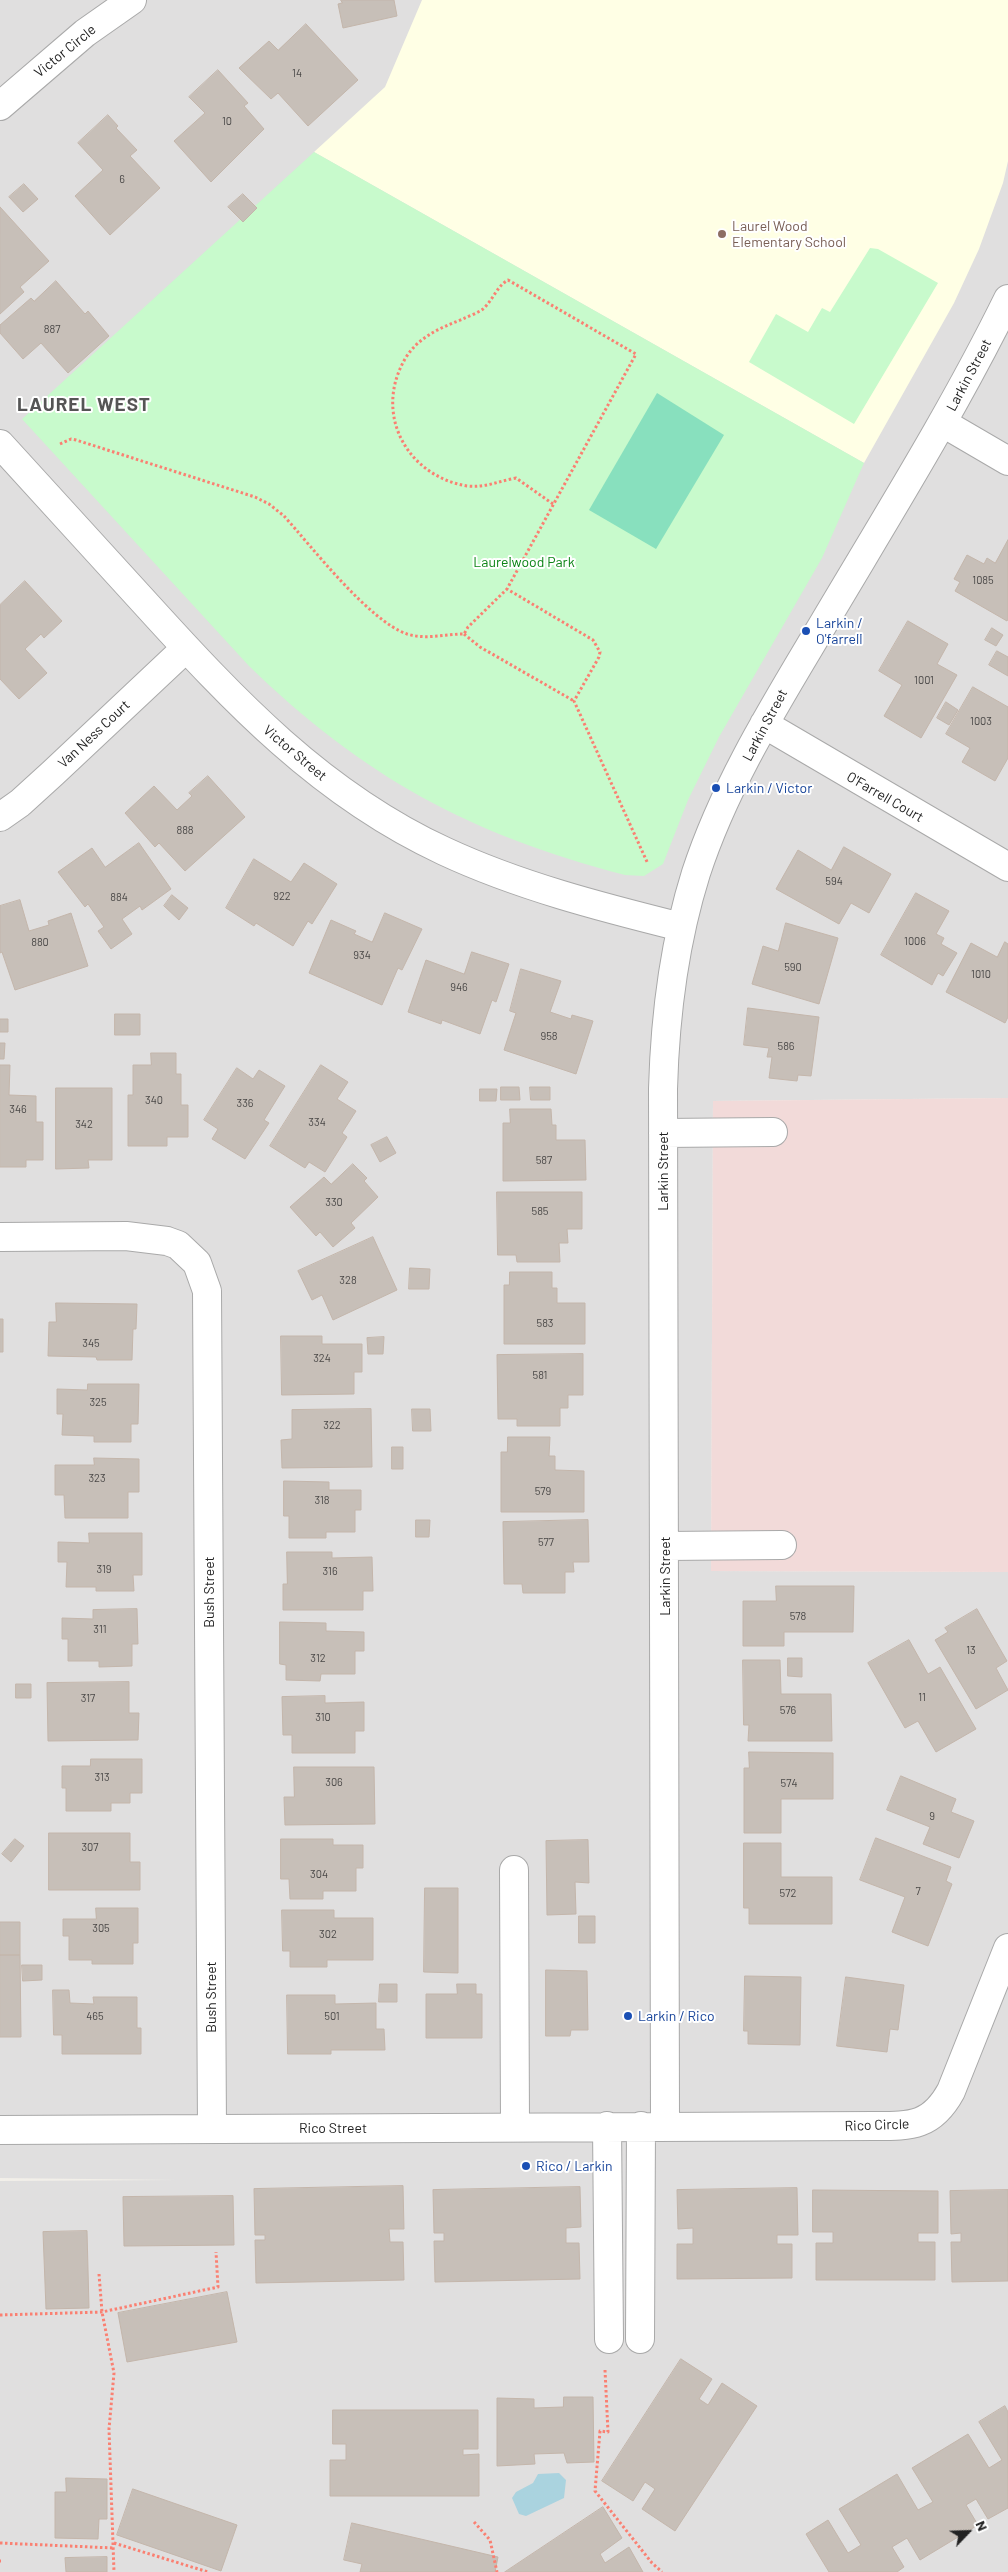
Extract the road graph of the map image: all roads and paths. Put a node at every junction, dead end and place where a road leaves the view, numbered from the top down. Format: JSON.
{"nodes":[{"id":1,"x":132,"y":0,"type":"edge"},
{"id":2,"x":0,"y":106,"type":"edge"},
{"id":3,"x":1008,"y":299,"type":"edge"},
{"id":4,"x":943,"y":423,"type":"junction"},
{"id":5,"x":0,"y":444,"type":"edge"},
{"id":6,"x":60,"y":444,"type":"dead end"},
{"id":7,"x":1008,"y":461,"type":"edge"},
{"id":8,"x":553,"y":504,"type":"junction"},
{"id":9,"x":507,"y":589,"type":"junction"},
{"id":10,"x":464,"y":634,"type":"junction"},
{"id":11,"x":186,"y":648,"type":"junction"},
{"id":12,"x":574,"y":701,"type":"junction"},
{"id":13,"x":764,"y":724,"type":"junction"},
{"id":14,"x":0,"y":817,"type":"edge"},
{"id":15,"x":648,"y":864,"type":"dead end"},
{"id":16,"x":1008,"y":867,"type":"edge"},
{"id":17,"x":681,"y":927,"type":"junction"},
{"id":18,"x":774,"y":1132,"type":"dead end"},
{"id":19,"x":663,"y":1133,"type":"junction"},
{"id":20,"x":0,"y":1237,"type":"edge"},
{"id":21,"x":666,"y":1546,"type":"junction"},
{"id":22,"x":782,"y":1546,"type":"dead end"},
{"id":23,"x":514,"y":1870,"type":"dead end"},
{"id":24,"x":1008,"y":1948,"type":"edge"},
{"id":25,"x":607,"y":2126,"type":"junction"},
{"id":26,"x":653,"y":2126,"type":"junction"},
{"id":27,"x":515,"y":2127,"type":"junction"},
{"id":28,"x":212,"y":2129,"type":"junction"},
{"id":29,"x":0,"y":2130,"type":"edge"},
{"id":30,"x":216,"y":2252,"type":"dead end"},
{"id":31,"x":99,"y":2274,"type":"dead end"},
{"id":32,"x":102,"y":2312,"type":"junction"},
{"id":33,"x":0,"y":2315,"type":"edge"},
{"id":34,"x":640,"y":2338,"type":"dead end"},
{"id":35,"x":609,"y":2339,"type":"dead end"},
{"id":36,"x":605,"y":2368,"type":"dead end"},
{"id":37,"x":474,"y":2522,"type":"dead end"},
{"id":38,"x":0,"y":2543,"type":"edge"},
{"id":39,"x":114,"y":2543,"type":"junction"},
{"id":40,"x":114,"y":2548,"type":"junction"},
{"id":41,"x":114,"y":2572,"type":"edge"},
{"id":42,"x":208,"y":2572,"type":"edge"},
{"id":43,"x":497,"y":2572,"type":"edge"},
{"id":44,"x":662,"y":2572,"type":"edge"}],
"edges":[{"from":1,"to":2,"type":"street","name":"Victor Circle"},
{"from":3,"to":4,"type":"street","name":"Larkin Street"},
{"from":4,"to":7,"type":"street"},
{"from":4,"to":13,"type":"street","name":"Larkin Street"},
{"from":5,"to":11,"type":"street","name":"Victor Street"},
{"from":6,"to":10,"type":"path"},
{"from":8,"to":8,"type":"path"},
{"from":8,"to":9,"type":"path"},
{"from":9,"to":10,"type":"path"},
{"from":9,"to":12,"type":"path"},
{"from":10,"to":12,"type":"path"},
{"from":11,"to":14,"type":"street","name":"Van Ness Court"},
{"from":11,"to":17,"type":"street","name":"Victor Street"},
{"from":12,"to":15,"type":"path"},
{"from":13,"to":16,"type":"street","name":"O'Farrell Court"},
{"from":13,"to":17,"type":"street","name":"Larkin Street"},
{"from":17,"to":19,"type":"street","name":"Larkin Street"},
{"from":18,"to":19,"type":"street"},
{"from":19,"to":21,"type":"street","name":"Larkin Street"},
{"from":20,"to":28,"type":"street","name":"Bush Street"},
{"from":21,"to":22,"type":"street"},
{"from":21,"to":26,"type":"street","name":"Larkin Street"},
{"from":23,"to":27,"type":"street"},
{"from":24,"to":26,"type":"street","name":"Rico Circle"},
{"from":25,"to":26,"type":"street","name":"Rico Street"},
{"from":25,"to":27,"type":"street","name":"Rico Street"},
{"from":25,"to":35,"type":"street"},
{"from":26,"to":34,"type":"street","name":"Larkin Street"},
{"from":27,"to":28,"type":"street","name":"Rico Street"},
{"from":28,"to":29,"type":"street","name":"Rico Street"},
{"from":30,"to":32,"type":"path"},
{"from":31,"to":32,"type":"path"},
{"from":32,"to":33,"type":"path"},
{"from":32,"to":39,"type":"path"},
{"from":36,"to":44,"type":"path"},
{"from":37,"to":43,"type":"path"},
{"from":38,"to":40,"type":"path"},
{"from":39,"to":40,"type":"path"},
{"from":39,"to":42,"type":"path"},
{"from":40,"to":41,"type":"path"}]}
